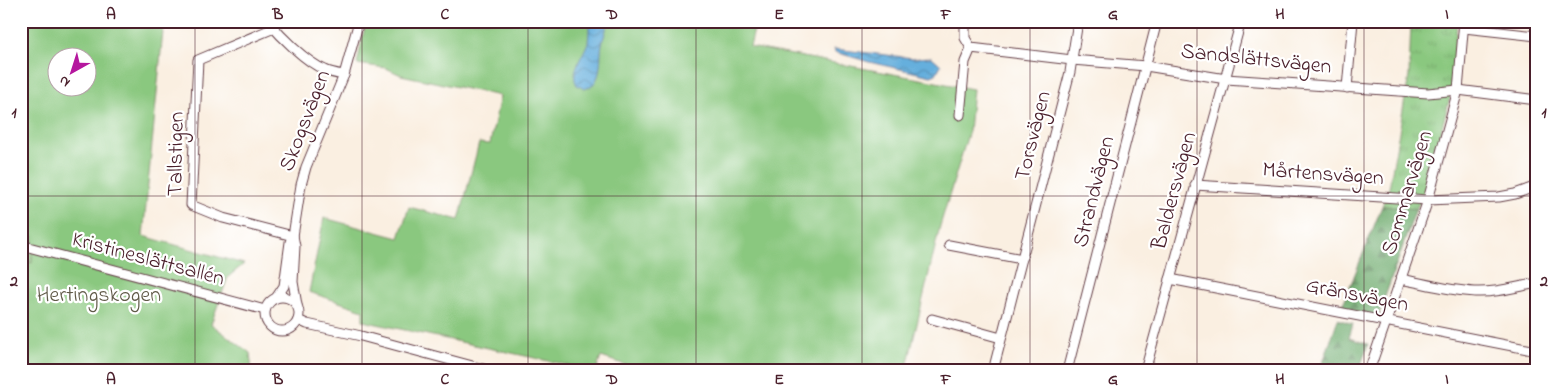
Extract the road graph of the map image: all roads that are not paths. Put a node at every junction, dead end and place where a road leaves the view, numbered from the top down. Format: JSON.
{"nodes":[{"id":1,"x":359,"y":21,"type":"edge"},
{"id":2,"x":965,"y":21,"type":"edge"},
{"id":3,"x":1078,"y":21,"type":"edge"},
{"id":4,"x":1157,"y":21,"type":"edge"},
{"id":5,"x":1241,"y":21,"type":"edge"},
{"id":6,"x":1353,"y":21,"type":"edge"},
{"id":7,"x":271,"y":25,"type":"edge"},
{"id":8,"x":1464,"y":25,"type":"edge"},
{"id":9,"x":1537,"y":36,"type":"edge"},
{"id":10,"x":971,"y":48,"type":"junction"},
{"id":11,"x":1072,"y":60,"type":"junction"},
{"id":12,"x":1146,"y":66,"type":"junction"},
{"id":13,"x":344,"y":75,"type":"junction"},
{"id":14,"x":1226,"y":79,"type":"junction"},
{"id":15,"x":1347,"y":88,"type":"junction"},
{"id":16,"x":1458,"y":90,"type":"junction"},
{"id":17,"x":1537,"y":100,"type":"edge"},
{"id":18,"x":960,"y":115,"type":"dead end"},
{"id":19,"x":1195,"y":185,"type":"junction"},
{"id":20,"x":1537,"y":186,"type":"edge"},
{"id":21,"x":1428,"y":200,"type":"junction"},
{"id":22,"x":293,"y":236,"type":"junction"},
{"id":23,"x":21,"y":245,"type":"edge"},
{"id":24,"x":949,"y":245,"type":"dead end"},
{"id":25,"x":1022,"y":259,"type":"junction"},
{"id":26,"x":1170,"y":279,"type":"junction"},
{"id":27,"x":1401,"y":279,"type":"junction"},
{"id":28,"x":1537,"y":283,"type":"edge"},
{"id":29,"x":276,"y":298,"type":"junction"},
{"id":30,"x":297,"y":307,"type":"junction"},
{"id":31,"x":266,"y":310,"type":"junction"},
{"id":32,"x":932,"y":319,"type":"dead end"},
{"id":33,"x":298,"y":320,"type":"junction"},
{"id":34,"x":1386,"y":321,"type":"junction"},
{"id":35,"x":1001,"y":338,"type":"junction"},
{"id":36,"x":1537,"y":351,"type":"edge"},
{"id":37,"x":491,"y":371,"type":"edge"},
{"id":38,"x":993,"y":371,"type":"edge"},
{"id":39,"x":1067,"y":371,"type":"edge"},
{"id":40,"x":1145,"y":371,"type":"edge"},
{"id":41,"x":1369,"y":371,"type":"edge"}],
"edges":[{"from":1,"to":13,"type":"street","name":"Skogsvägen"},
{"from":2,"to":10,"type":"street"},
{"from":3,"to":11,"type":"street","name":"Torsvägen"},
{"from":4,"to":12,"type":"street","name":"Strandvägen"},
{"from":5,"to":14,"type":"street","name":"Baldersvägen"},
{"from":6,"to":15,"type":"street"},
{"from":7,"to":13,"type":"street"},
{"from":7,"to":22,"type":"street","name":"Tallstigen"},
{"from":8,"to":9,"type":"street"},
{"from":8,"to":16,"type":"street","name":"Sommarvägen"},
{"from":10,"to":11,"type":"street","name":"Sandslättsvägen"},
{"from":10,"to":18,"type":"street"},
{"from":11,"to":12,"type":"street","name":"Sandslättsvägen"},
{"from":11,"to":25,"type":"street","name":"Torsvägen"},
{"from":12,"to":14,"type":"street","name":"Sandslättsvägen"},
{"from":12,"to":39,"type":"street","name":"Strandvägen"},
{"from":13,"to":22,"type":"street","name":"Skogsvägen"},
{"from":14,"to":15,"type":"street","name":"Sandslättsvägen"},
{"from":14,"to":19,"type":"street","name":"Baldersvägen"},
{"from":15,"to":16,"type":"street","name":"Sandslättsvägen"},
{"from":16,"to":17,"type":"street","name":"Sandslättsvägen"},
{"from":16,"to":21,"type":"street","name":"Sommarvägen"},
{"from":19,"to":21,"type":"street","name":"Mårtensvägen"},
{"from":19,"to":26,"type":"street","name":"Baldersvägen"},
{"from":20,"to":21,"type":"street","name":"Mårtensvägen"},
{"from":21,"to":27,"type":"street","name":"Sommarvägen"},
{"from":22,"to":29,"type":"street","name":"Skogsvägen"},
{"from":22,"to":30,"type":"street","name":"Skogsvägen"},
{"from":23,"to":31,"type":"street","name":"Kristineslättsallén"},
{"from":24,"to":25,"type":"street"},
{"from":25,"to":35,"type":"street","name":"Torsvägen"},
{"from":26,"to":34,"type":"street","name":"Gränsvägen"},
{"from":26,"to":40,"type":"street","name":"Baldersvägen"},
{"from":27,"to":28,"type":"street"},
{"from":27,"to":34,"type":"street","name":"Sommarvägen"},
{"from":29,"to":30,"type":"street"},
{"from":29,"to":31,"type":"street"},
{"from":30,"to":33,"type":"street"},
{"from":31,"to":33,"type":"street"},
{"from":32,"to":35,"type":"street"},
{"from":33,"to":37,"type":"street"},
{"from":34,"to":36,"type":"street","name":"Gränsvägen"},
{"from":34,"to":41,"type":"street","name":"Sommarvägen"},
{"from":35,"to":38,"type":"street","name":"Torsvägen"}]}
